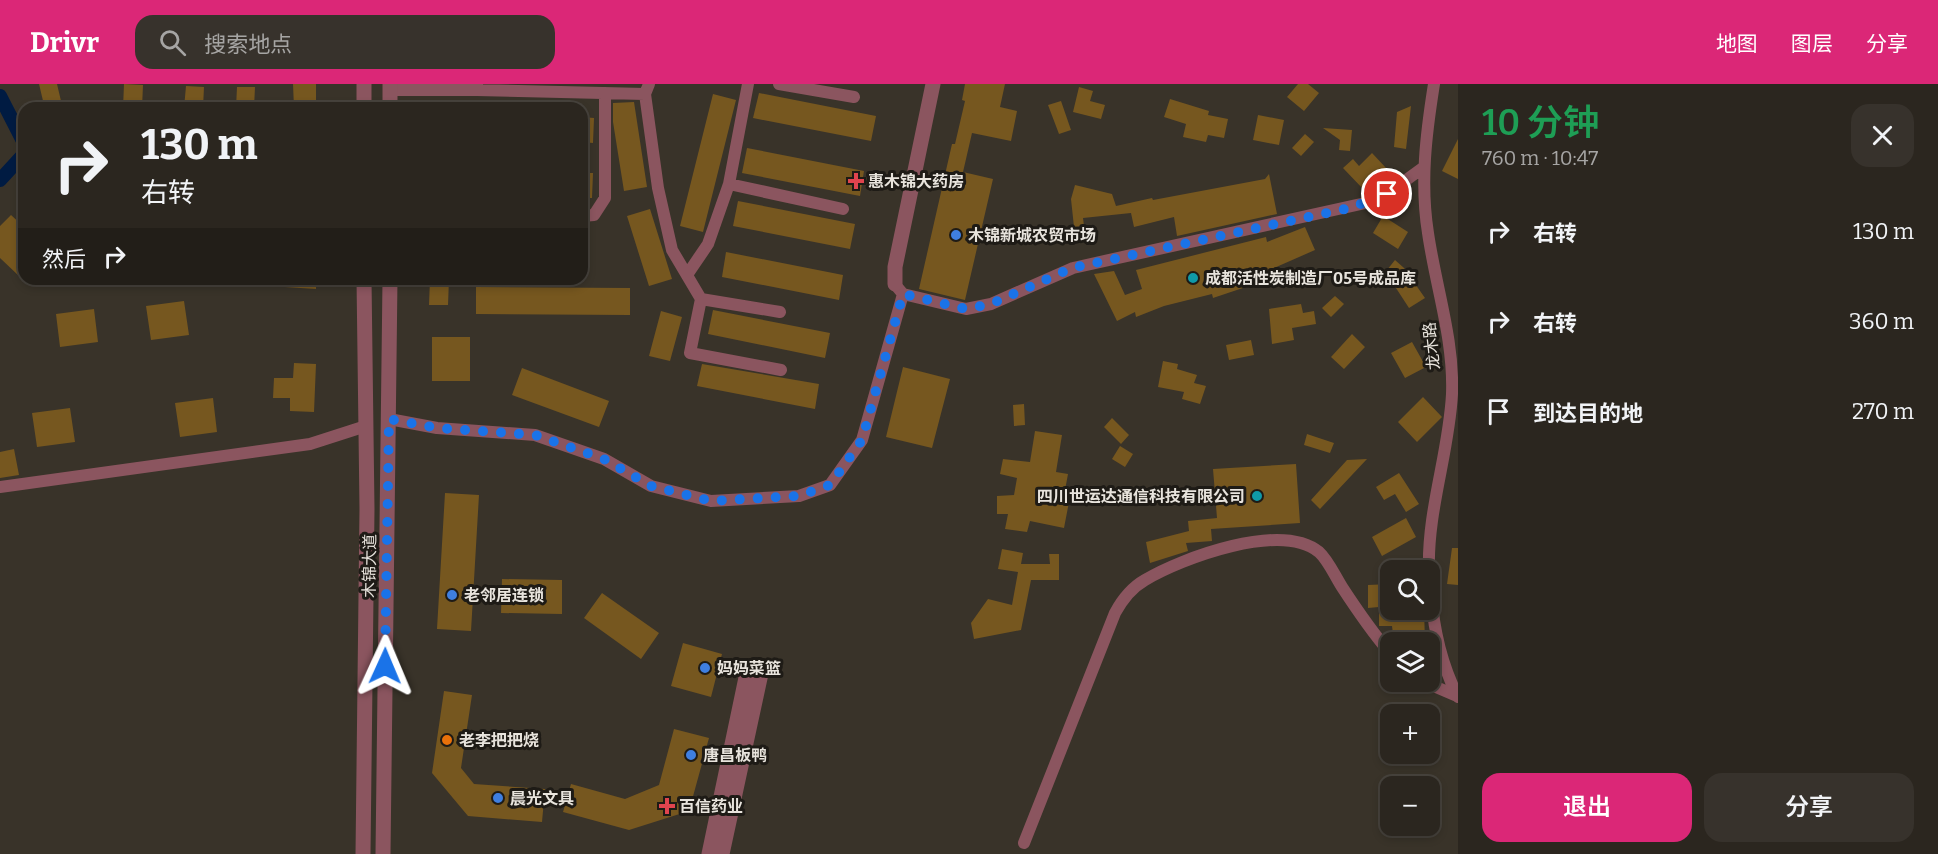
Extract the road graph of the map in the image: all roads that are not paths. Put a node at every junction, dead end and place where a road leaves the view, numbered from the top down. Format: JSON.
{"nodes":[{"id":1,"x":364,"y":84,"type":"edge"},
{"id":2,"x":748,"y":84,"type":"edge"},
{"id":3,"x":779,"y":84,"type":"edge"},
{"id":4,"x":933,"y":84,"type":"edge"},
{"id":5,"x":1434,"y":84,"type":"edge"},
{"id":6,"x":390,"y":87,"type":"edge"},
{"id":7,"x":477,"y":87,"type":"edge"},
{"id":8,"x":647,"y":89,"type":"edge"},
{"id":9,"x":605,"y":93,"type":"junction"},
{"id":10,"x":854,"y":98,"type":"dead end"},
{"id":11,"x":364,"y":102,"type":"edge"},
{"id":12,"x":1424,"y":167,"type":"junction"},
{"id":13,"x":729,"y":184,"type":"junction"},
{"id":14,"x":843,"y":209,"type":"dead end"},
{"id":15,"x":588,"y":216,"type":"edge"},
{"id":16,"x":687,"y":274,"type":"junction"},
{"id":17,"x":364,"y":285,"type":"edge"},
{"id":18,"x":390,"y":285,"type":"edge"},
{"id":19,"x":899,"y":289,"type":"junction"},
{"id":20,"x":701,"y":299,"type":"junction"},
{"id":21,"x":780,"y":312,"type":"dead end"},
{"id":22,"x":781,"y":370,"type":"dead end"},
{"id":23,"x":389,"y":419,"type":"junction"},
{"id":24,"x":366,"y":426,"type":"junction"},
{"id":25,"x":0,"y":487,"type":"edge"},
{"id":26,"x":1429,"y":560,"type":"edge"},
{"id":27,"x":1434,"y":620,"type":"edge"},
{"id":28,"x":1380,"y":641,"type":"edge"},
{"id":29,"x":1440,"y":689,"type":"edge"},
{"id":30,"x":1457,"y":696,"type":"edge"},
{"id":31,"x":1024,"y":843,"type":"dead end"},
{"id":32,"x":363,"y":854,"type":"edge"},
{"id":33,"x":383,"y":854,"type":"edge"},
{"id":34,"x":709,"y":854,"type":"edge"},
{"id":35,"x":722,"y":854,"type":"edge"}],
"edges":[{"from":1,"to":11,"type":"street"},
{"from":2,"to":13,"type":"street"},
{"from":3,"to":10,"type":"street"},
{"from":4,"to":19,"type":"street"},
{"from":5,"to":12,"type":"street","name":"龙木路"},
{"from":6,"to":7,"type":"street"},
{"from":7,"to":9,"type":"street"},
{"from":8,"to":9,"type":"street"},
{"from":8,"to":16,"type":"street"},
{"from":9,"to":15,"type":"street"},
{"from":12,"to":19,"type":"street"},
{"from":12,"to":26,"type":"street","name":"龙木路"},
{"from":13,"to":14,"type":"street"},
{"from":13,"to":16,"type":"street"},
{"from":16,"to":20,"type":"street"},
{"from":17,"to":24,"type":"street","name":"木锦大道"},
{"from":18,"to":23,"type":"street","name":"木锦大道"},
{"from":19,"to":23,"type":"street"},
{"from":20,"to":21,"type":"street"},
{"from":20,"to":22,"type":"street"},
{"from":23,"to":33,"type":"street","name":"木锦大道"},
{"from":24,"to":25,"type":"street"},
{"from":24,"to":32,"type":"street","name":"木锦大道"},
{"from":27,"to":30,"type":"street","name":"龙木路"},
{"from":28,"to":31,"type":"street"},
{"from":29,"to":30,"type":"street"},
{"from":34,"to":35,"type":"street"}]}
